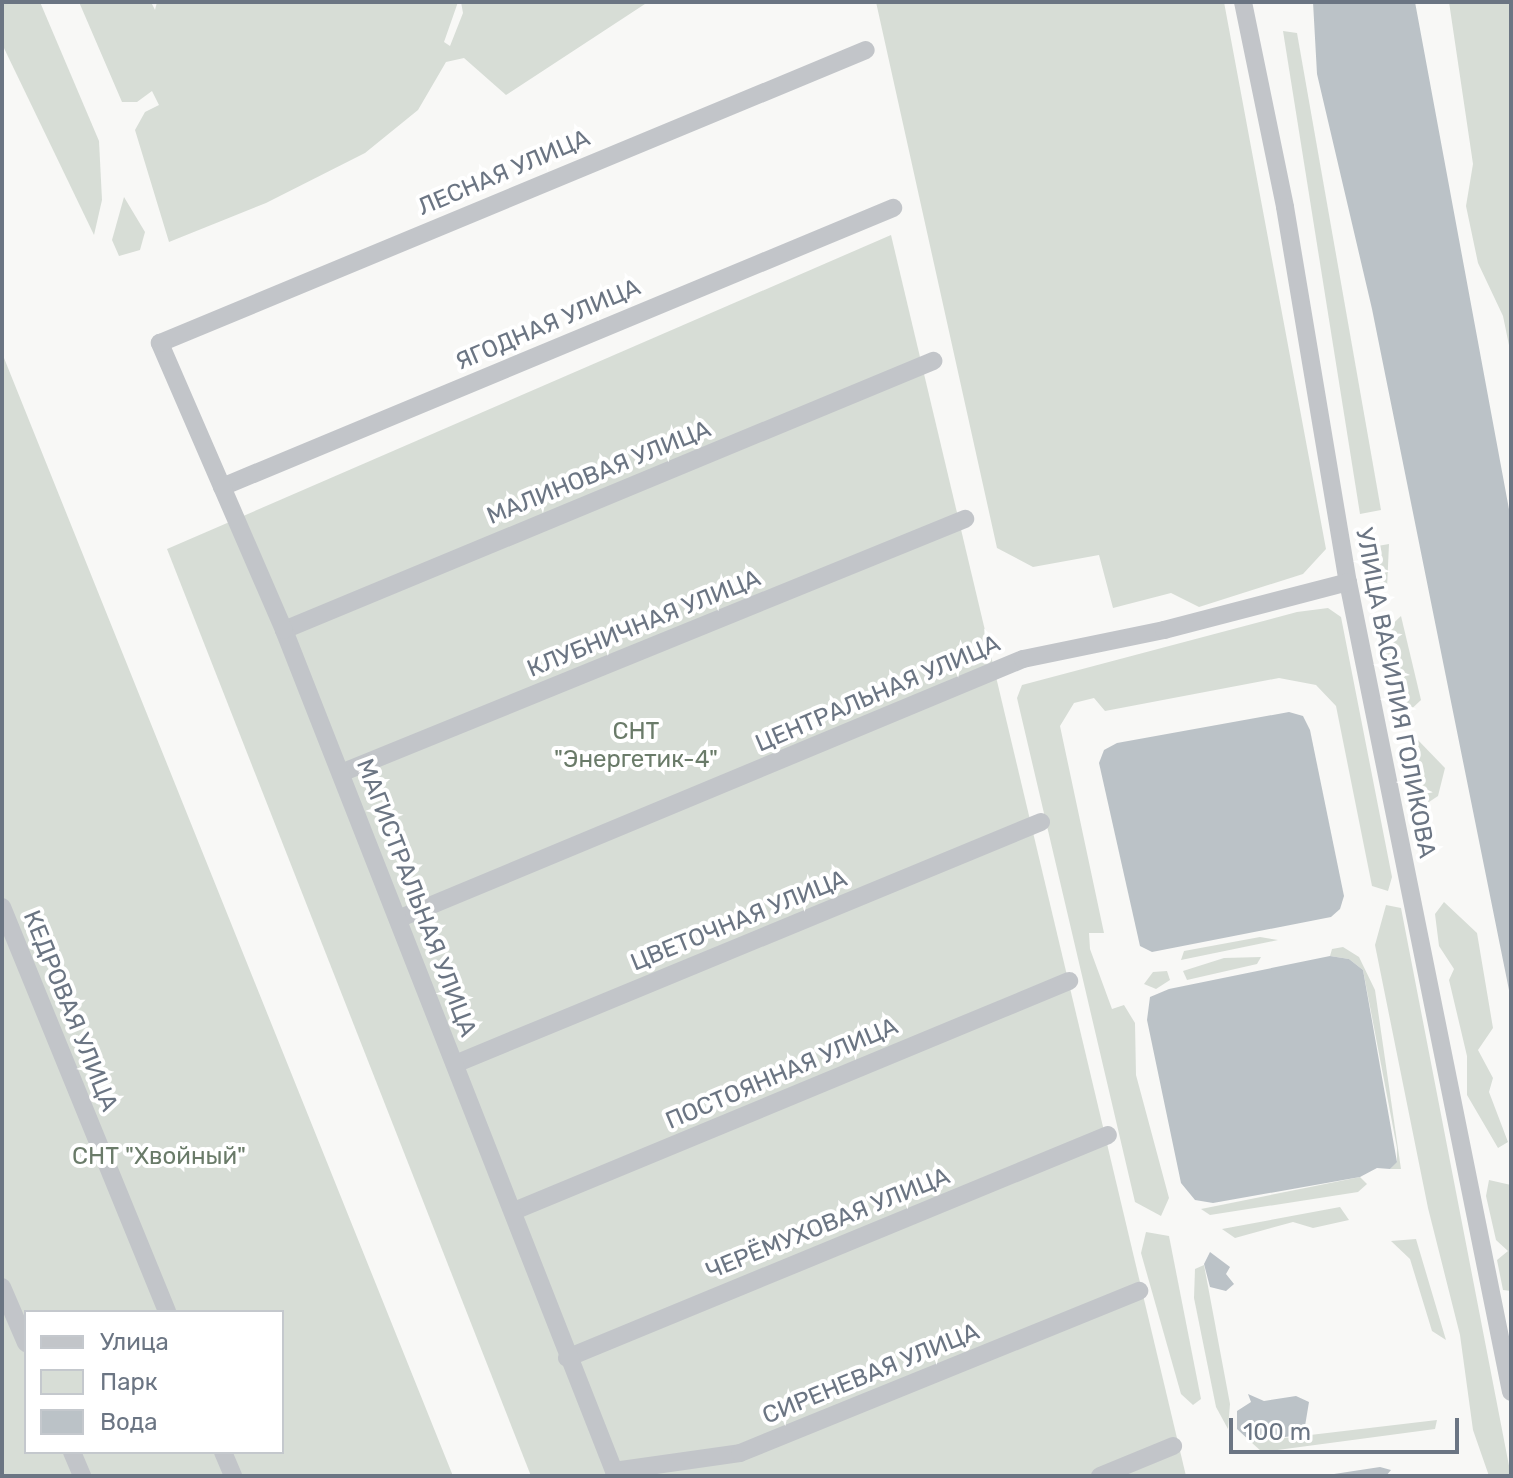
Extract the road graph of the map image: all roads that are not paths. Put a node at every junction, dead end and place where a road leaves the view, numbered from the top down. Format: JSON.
{"nodes":[{"id":1,"x":1243,"y":2,"type":"edge"},
{"id":2,"x":866,"y":50,"type":"dead end"},
{"id":3,"x":893,"y":208,"type":"dead end"},
{"id":4,"x":160,"y":343,"type":"joint"},
{"id":5,"x":933,"y":361,"type":"dead end"},
{"id":6,"x":222,"y":487,"type":"junction"},
{"id":7,"x":965,"y":519,"type":"dead end"},
{"id":8,"x":1348,"y":582,"type":"junction"},
{"id":9,"x":284,"y":630,"type":"junction"},
{"id":10,"x":341,"y":773,"type":"junction"},
{"id":11,"x":1041,"y":822,"type":"dead end"},
{"id":12,"x":2,"y":907,"type":"edge"},
{"id":13,"x":398,"y":919,"type":"junction"},
{"id":14,"x":1069,"y":981,"type":"dead end"},
{"id":15,"x":455,"y":1064,"type":"junction"},
{"id":16,"x":1108,"y":1135,"type":"dead end"},
{"id":17,"x":514,"y":1211,"type":"junction"},
{"id":18,"x":2,"y":1287,"type":"edge"},
{"id":19,"x":1139,"y":1291,"type":"dead end"},
{"id":20,"x":166,"y":1310,"type":"edge"},
{"id":21,"x":24,"y":1338,"type":"edge"},
{"id":22,"x":567,"y":1358,"type":"junction"},
{"id":23,"x":1511,"y":1392,"type":"edge"},
{"id":24,"x":1173,"y":1446,"type":"dead end"},
{"id":25,"x":73,"y":1454,"type":"edge"},
{"id":26,"x":224,"y":1454,"type":"edge"},
{"id":27,"x":615,"y":1474,"type":"edge"},
{"id":28,"x":82,"y":1476,"type":"edge"},
{"id":29,"x":233,"y":1476,"type":"edge"},
{"id":30,"x":1100,"y":1476,"type":"edge"}],
"edges":[{"from":1,"to":8,"type":"street","name":"УЛИЦА ВАСИЛИЯ ГОЛИКОВА"},
{"from":2,"to":4,"type":"street","name":"ЛЕСНАЯ УЛИЦА"},
{"from":3,"to":6,"type":"street","name":"ЯГОДНАЯ УЛИЦА"},
{"from":4,"to":6,"type":"street","name":"МАГИСТРАЛЬНАЯ УЛИЦА"},
{"from":5,"to":9,"type":"street","name":"МАЛИНОВАЯ УЛИЦА"},
{"from":6,"to":9,"type":"street","name":"МАГИСТРАЛЬНАЯ УЛИЦА"},
{"from":7,"to":10,"type":"street","name":"КЛУБНИЧНАЯ УЛИЦА"},
{"from":8,"to":13,"type":"street","name":"ЦЕНТРАЛЬНАЯ УЛИЦА"},
{"from":8,"to":23,"type":"street","name":"УЛИЦА ВАСИЛИЯ ГОЛИКОВА"},
{"from":9,"to":10,"type":"street","name":"МАГИСТРАЛЬНАЯ УЛИЦА"},
{"from":10,"to":13,"type":"street","name":"МАГИСТРАЛЬНАЯ УЛИЦА"},
{"from":11,"to":15,"type":"street","name":"ЦВЕТОЧНАЯ УЛИЦА"},
{"from":12,"to":20,"type":"street","name":"КЕДРОВАЯ УЛИЦА"},
{"from":13,"to":15,"type":"street","name":"МАГИСТРАЛЬНАЯ УЛИЦА"},
{"from":14,"to":17,"type":"street","name":"ПОСТОЯННАЯ УЛИЦА"},
{"from":15,"to":17,"type":"street","name":"МАГИСТРАЛЬНАЯ УЛИЦА"},
{"from":16,"to":22,"type":"street","name":"ЧЕРЁМУХОВАЯ УЛИЦА"},
{"from":17,"to":22,"type":"street","name":"МАГИСТРАЛЬНАЯ УЛИЦА"},
{"from":18,"to":21,"type":"street"},
{"from":19,"to":27,"type":"street","name":"СИРЕНЕВАЯ УЛИЦА"},
{"from":22,"to":27,"type":"street","name":"МАГИСТРАЛЬНАЯ УЛИЦА"},
{"from":24,"to":30,"type":"street"},
{"from":25,"to":28,"type":"street"},
{"from":26,"to":29,"type":"street"}]}
